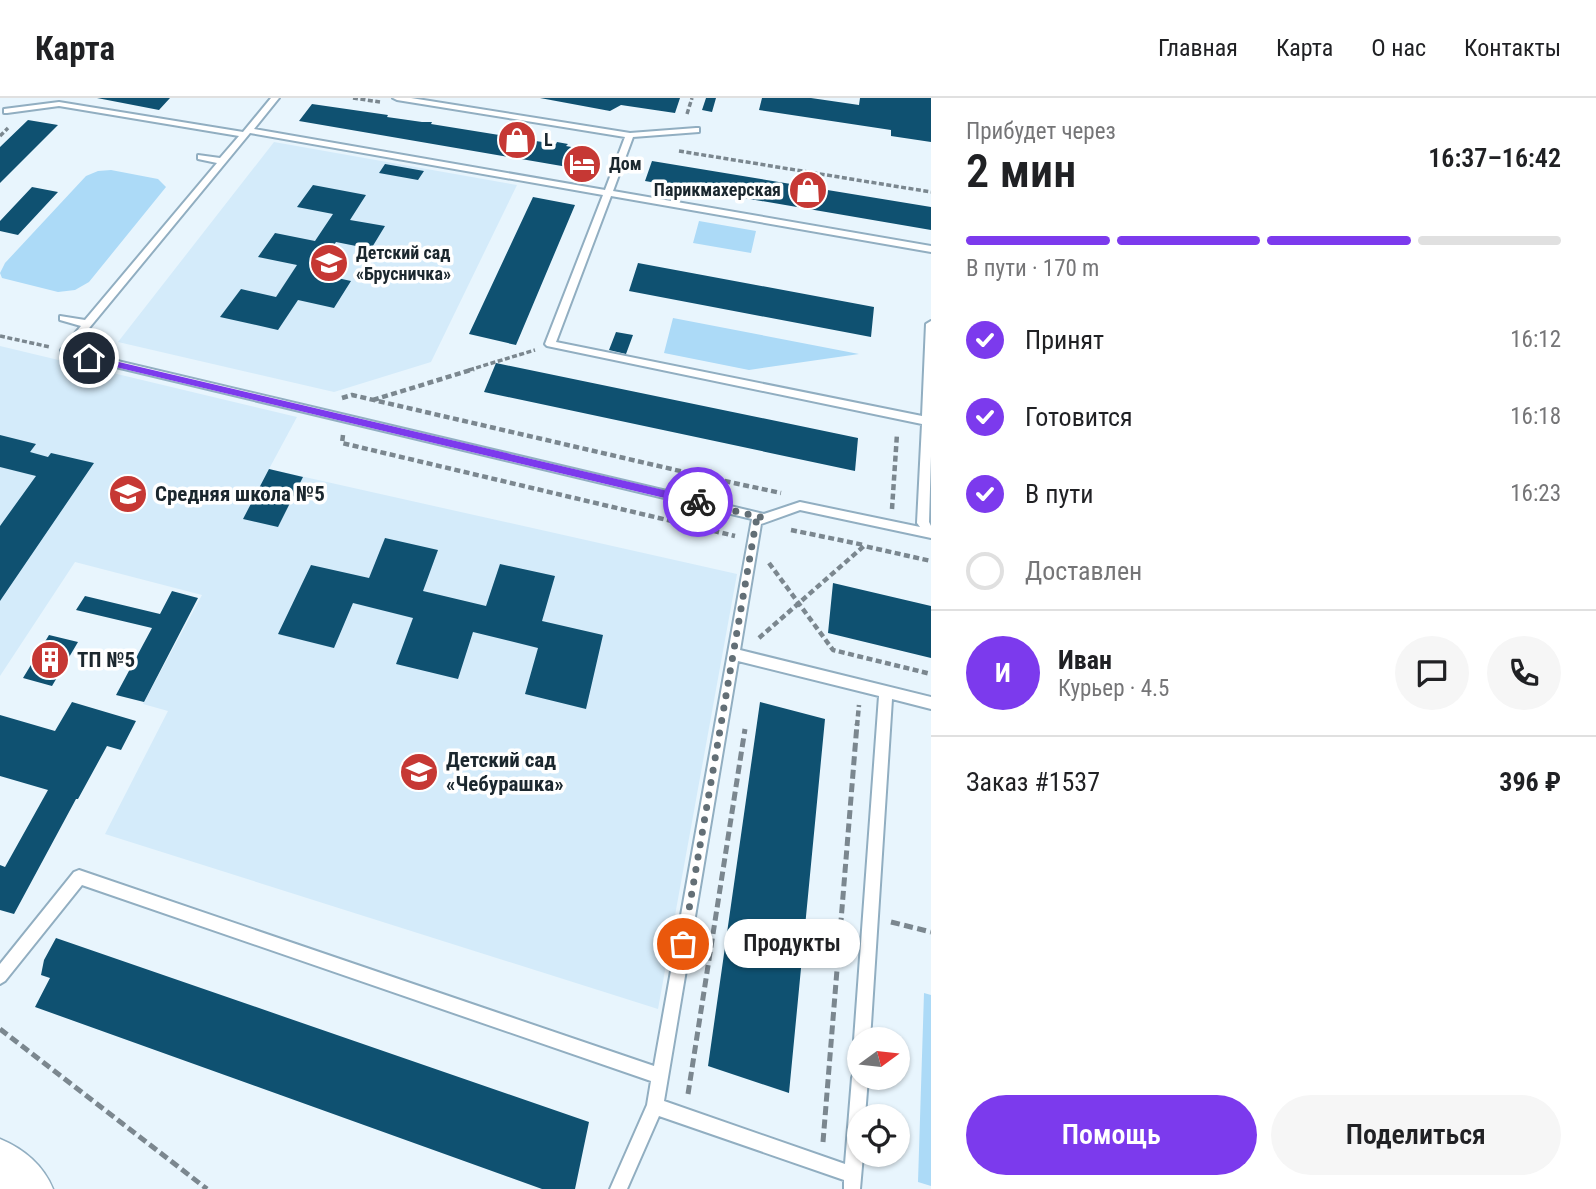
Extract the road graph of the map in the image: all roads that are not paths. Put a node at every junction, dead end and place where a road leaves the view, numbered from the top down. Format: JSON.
{"nodes":[{"id":1,"x":52,"y":98,"type":"edge"},
{"id":2,"x":275,"y":98,"type":"edge"},
{"id":3,"x":397,"y":98,"type":"edge"},
{"id":4,"x":44,"y":106,"type":"junction"},
{"id":5,"x":4,"y":110,"type":"edge"},
{"id":6,"x":0,"y":117,"type":"edge"},
{"id":7,"x":696,"y":130,"type":"dead end"},
{"id":8,"x":245,"y":132,"type":"junction"},
{"id":9,"x":630,"y":135,"type":"junction"},
{"id":10,"x":201,"y":157,"type":"dead end"},
{"id":11,"x":221,"y":161,"type":"junction"},
{"id":12,"x":608,"y":193,"type":"junction"},
{"id":13,"x":931,"y":249,"type":"edge"},
{"id":14,"x":63,"y":318,"type":"dead end"},
{"id":15,"x":87,"y":324,"type":"junction"},
{"id":16,"x":931,"y":324,"type":"edge"},
{"id":17,"x":926,"y":421,"type":"junction"},
{"id":18,"x":760,"y":520,"type":"junction"},
{"id":19,"x":930,"y":534,"type":"edge"},
{"id":20,"x":733,"y":654,"type":"junction"},
{"id":21,"x":886,"y":692,"type":"junction"},
{"id":22,"x":931,"y":703,"type":"edge"},
{"id":23,"x":0,"y":976,"type":"edge"},
{"id":24,"x":863,"y":1027,"type":"edge"},
{"id":25,"x":660,"y":1076,"type":"junction"},
{"id":26,"x":859,"y":1090,"type":"edge"},
{"id":27,"x":656,"y":1106,"type":"junction"},
{"id":28,"x":0,"y":1163,"type":"edge"},
{"id":29,"x":853,"y":1182,"type":"edge"},
{"id":30,"x":29,"y":1189,"type":"edge"},
{"id":31,"x":618,"y":1189,"type":"edge"}],
"edges":[{"from":1,"to":4,"type":"lane"},
{"from":2,"to":8,"type":"lane"},
{"from":3,"to":9,"type":"lane"},
{"from":4,"to":5,"type":"lane"},
{"from":4,"to":8,"type":"lane"},
{"from":5,"to":6,"type":"lane"},
{"from":7,"to":9,"type":"lane"},
{"from":8,"to":11,"type":"lane"},
{"from":8,"to":12,"type":"lane"},
{"from":9,"to":12,"type":"lane"},
{"from":10,"to":11,"type":"lane"},
{"from":11,"to":15,"type":"lane"},
{"from":12,"to":13,"type":"lane"},
{"from":12,"to":17,"type":"lane"},
{"from":14,"to":15,"type":"lane"},
{"from":15,"to":18,"type":"lane"},
{"from":16,"to":17,"type":"lane"},
{"from":17,"to":19,"type":"lane"},
{"from":18,"to":19,"type":"lane"},
{"from":18,"to":20,"type":"lane"},
{"from":20,"to":21,"type":"lane"},
{"from":20,"to":25,"type":"lane"},
{"from":21,"to":22,"type":"lane"},
{"from":21,"to":24,"type":"lane"},
{"from":23,"to":25,"type":"lane"},
{"from":25,"to":27,"type":"lane"},
{"from":26,"to":29,"type":"lane"},
{"from":27,"to":29,"type":"lane"},
{"from":27,"to":31,"type":"lane"},
{"from":28,"to":30,"type":"main road"}]}
